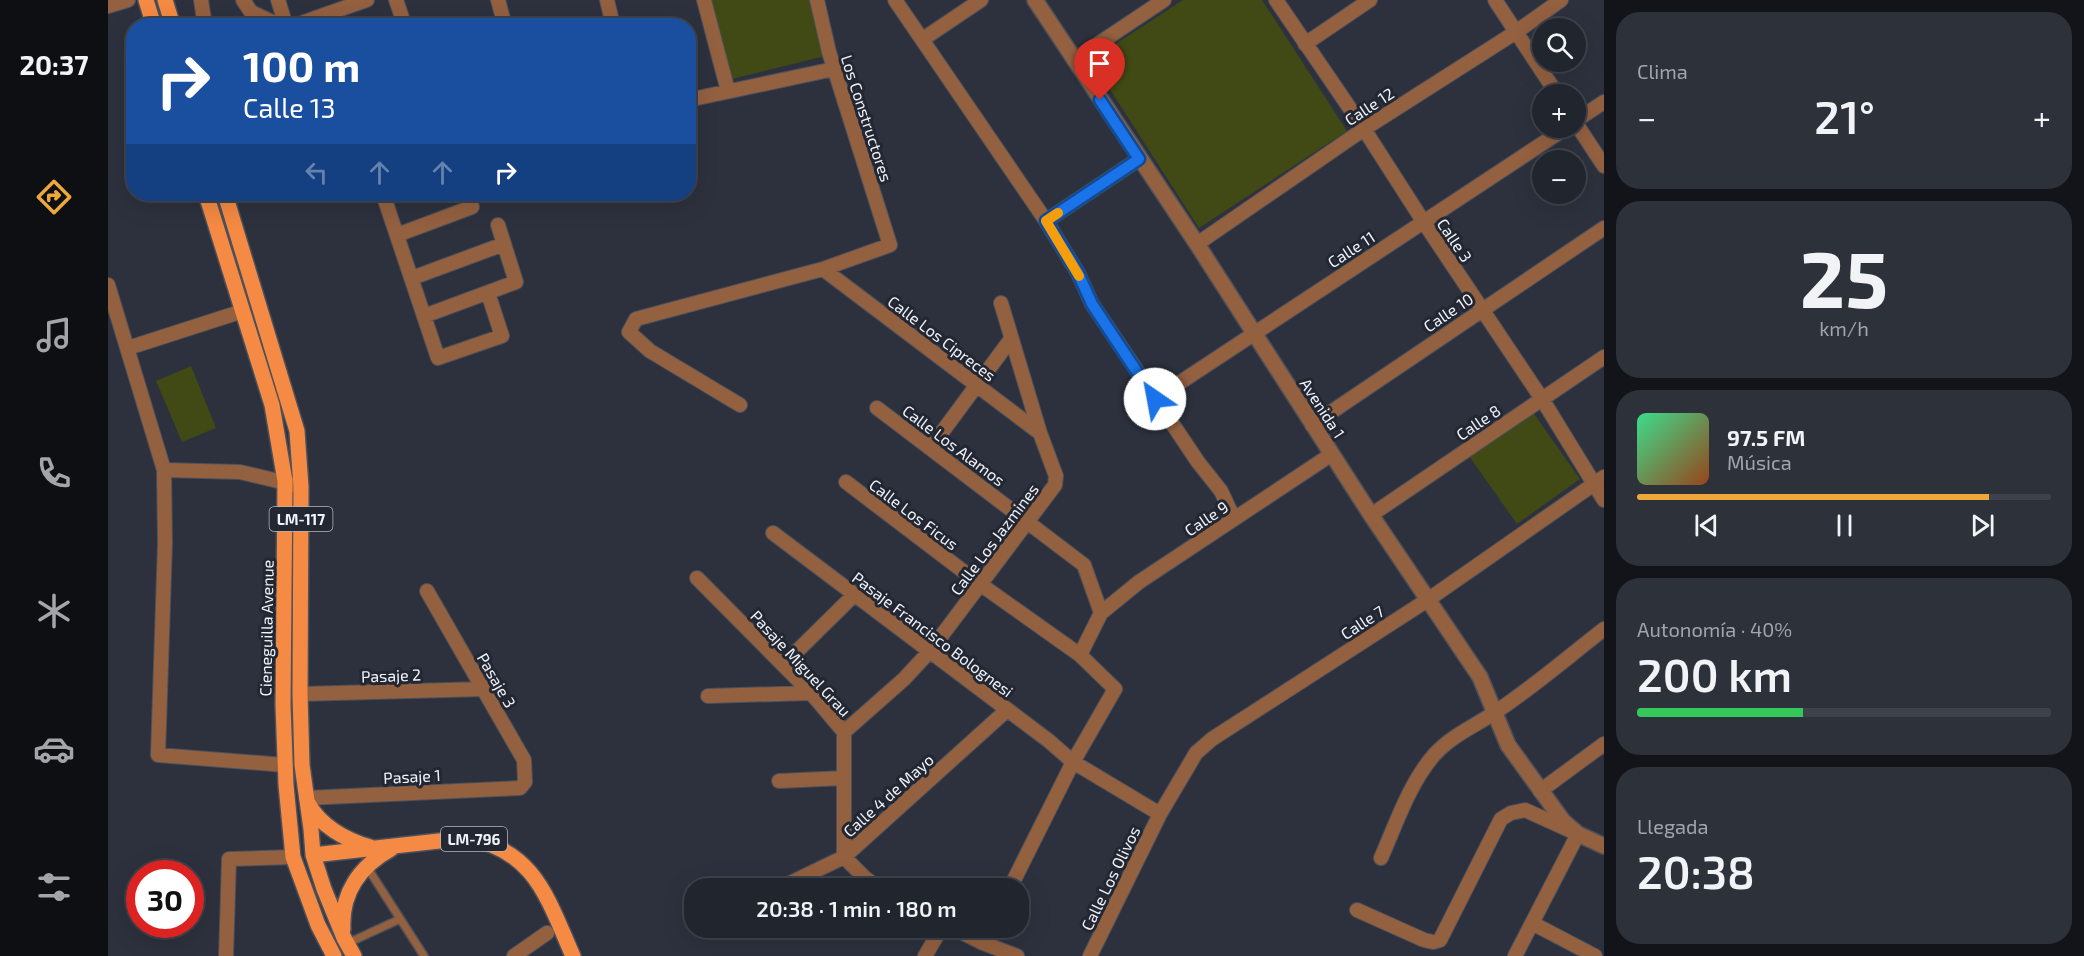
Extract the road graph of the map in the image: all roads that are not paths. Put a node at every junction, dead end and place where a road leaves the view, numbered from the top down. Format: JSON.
{"nodes":[{"id":1,"x":128,"y":0,"type":"edge"},
{"id":2,"x":146,"y":0,"type":"edge"},
{"id":3,"x":165,"y":0,"type":"edge"},
{"id":4,"x":201,"y":0,"type":"edge"},
{"id":5,"x":243,"y":0,"type":"edge"},
{"id":6,"x":278,"y":0,"type":"edge"},
{"id":7,"x":367,"y":0,"type":"edge"},
{"id":8,"x":396,"y":0,"type":"edge"},
{"id":9,"x":498,"y":0,"type":"edge"},
{"id":10,"x":607,"y":0,"type":"edge"},
{"id":11,"x":704,"y":0,"type":"edge"},
{"id":12,"x":817,"y":0,"type":"edge"},
{"id":13,"x":895,"y":0,"type":"edge"},
{"id":14,"x":981,"y":0,"type":"edge"},
{"id":15,"x":1035,"y":0,"type":"edge"},
{"id":16,"x":1164,"y":0,"type":"edge"},
{"id":17,"x":1276,"y":0,"type":"edge"},
{"id":18,"x":1370,"y":0,"type":"edge"},
{"id":19,"x":1495,"y":0,"type":"edge"},
{"id":20,"x":1561,"y":0,"type":"edge"},
{"id":21,"x":108,"y":6,"type":"edge"},
{"id":22,"x":152,"y":18,"type":"edge"},
{"id":23,"x":171,"y":18,"type":"edge"},
{"id":24,"x":204,"y":18,"type":"edge"},
{"id":25,"x":264,"y":18,"type":"edge"},
{"id":26,"x":284,"y":18,"type":"edge"},
{"id":27,"x":327,"y":18,"type":"edge"},
{"id":28,"x":402,"y":18,"type":"edge"},
{"id":29,"x":503,"y":18,"type":"edge"},
{"id":30,"x":611,"y":18,"type":"edge"},
{"id":31,"x":1516,"y":32,"type":"junction"},
{"id":32,"x":923,"y":39,"type":"junction"},
{"id":33,"x":1305,"y":44,"type":"junction"},
{"id":34,"x":1074,"y":60,"type":"junction"},
{"id":35,"x":834,"y":69,"type":"junction"},
{"id":36,"x":1550,"y":84,"type":"edge"},
{"id":37,"x":728,"y":91,"type":"junction"},
{"id":38,"x":696,"y":98,"type":"edge"},
{"id":39,"x":1604,"y":102,"type":"edge"},
{"id":40,"x":1586,"y":114,"type":"edge"},
{"id":41,"x":1364,"y":129,"type":"junction"},
{"id":42,"x":1551,"y":138,"type":"edge"},
{"id":43,"x":1586,"y":138,"type":"edge"},
{"id":44,"x":1139,"y":159,"type":"junction"},
{"id":45,"x":1604,"y":166,"type":"edge"},
{"id":46,"x":208,"y":201,"type":"edge"},
{"id":47,"x":227,"y":201,"type":"edge"},
{"id":48,"x":385,"y":201,"type":"edge"},
{"id":49,"x":467,"y":201,"type":"edge"},
{"id":50,"x":1046,"y":221,"type":"junction"},
{"id":51,"x":1423,"y":221,"type":"junction"},
{"id":52,"x":498,"y":225,"type":"dead end"},
{"id":53,"x":1604,"y":228,"type":"edge"},
{"id":54,"x":397,"y":235,"type":"junction"},
{"id":55,"x":504,"y":244,"type":"junction"},
{"id":56,"x":1197,"y":244,"type":"junction"},
{"id":57,"x":823,"y":268,"type":"junction"},
{"id":58,"x":412,"y":278,"type":"junction"},
{"id":59,"x":108,"y":285,"type":"edge"},
{"id":60,"x":488,"y":293,"type":"junction"},
{"id":61,"x":1001,"y":303,"type":"dead end"},
{"id":62,"x":1482,"y":309,"type":"junction"},
{"id":63,"x":243,"y":311,"type":"junction"},
{"id":64,"x":424,"y":316,"type":"junction"},
{"id":65,"x":1254,"y":333,"type":"junction"},
{"id":66,"x":1011,"y":339,"type":"junction"},
{"id":67,"x":128,"y":348,"type":"junction"},
{"id":68,"x":1604,"y":357,"type":"edge"},
{"id":69,"x":978,"y":386,"type":"junction"},
{"id":70,"x":1155,"y":399,"type":"junction"},
{"id":71,"x":1542,"y":399,"type":"junction"},
{"id":72,"x":740,"y":405,"type":"dead end"},
{"id":73,"x":878,"y":408,"type":"dead end"},
{"id":74,"x":1312,"y":424,"type":"junction"},
{"id":75,"x":1040,"y":433,"type":"junction"},
{"id":76,"x":931,"y":447,"type":"junction"},
{"id":77,"x":1332,"y":454,"type":"junction"},
{"id":78,"x":164,"y":470,"type":"junction"},
{"id":79,"x":1599,"y":480,"type":"edge"},
{"id":80,"x":285,"y":482,"type":"junction"},
{"id":81,"x":846,"y":482,"type":"dead end"},
{"id":82,"x":301,"y":487,"type":"junction"},
{"id":83,"x":1604,"y":500,"type":"edge"},
{"id":84,"x":1371,"y":515,"type":"junction"},
{"id":85,"x":1234,"y":519,"type":"junction"},
{"id":86,"x":1028,"y":521,"type":"junction"},
{"id":87,"x":773,"y":533,"type":"dead end"},
{"id":88,"x":698,"y":578,"type":"dead end"},
{"id":89,"x":980,"y":585,"type":"junction"},
{"id":90,"x":427,"y":591,"type":"dead end"},
{"id":91,"x":854,"y":595,"type":"junction"},
{"id":92,"x":1429,"y":599,"type":"junction"},
{"id":93,"x":1101,"y":613,"type":"junction"},
{"id":94,"x":1604,"y":628,"type":"edge"},
{"id":95,"x":930,"y":651,"type":"junction"},
{"id":96,"x":1080,"y":655,"type":"junction"},
{"id":97,"x":783,"y":665,"type":"junction"},
{"id":98,"x":484,"y":689,"type":"junction"},
{"id":99,"x":811,"y":693,"type":"junction"},
{"id":100,"x":300,"y":694,"type":"junction"},
{"id":101,"x":708,"y":696,"type":"dead end"},
{"id":102,"x":1007,"y":710,"type":"junction"},
{"id":103,"x":1495,"y":713,"type":"junction"},
{"id":104,"x":844,"y":732,"type":"junction"},
{"id":105,"x":1604,"y":744,"type":"edge"},
{"id":106,"x":1073,"y":762,"type":"junction"},
{"id":107,"x":285,"y":765,"type":"junction"},
{"id":108,"x":844,"y":778,"type":"junction"},
{"id":109,"x":779,"y":781,"type":"dead end"},
{"id":110,"x":520,"y":788,"type":"joint"},
{"id":111,"x":1540,"y":791,"type":"junction"},
{"id":112,"x":306,"y":798,"type":"junction"},
{"id":113,"x":1160,"y":813,"type":"junction"},
{"id":114,"x":1578,"y":834,"type":"junction"},
{"id":115,"x":401,"y":846,"type":"junction"},
{"id":116,"x":1604,"y":846,"type":"edge"},
{"id":117,"x":372,"y":848,"type":"junction"},
{"id":118,"x":313,"y":855,"type":"junction"},
{"id":119,"x":293,"y":857,"type":"junction"},
{"id":120,"x":844,"y":857,"type":"junction"},
{"id":121,"x":1381,"y":858,"type":"dead end"},
{"id":122,"x":366,"y":866,"type":"junction"},
{"id":123,"x":801,"y":878,"type":"edge"},
{"id":124,"x":865,"y":878,"type":"edge"},
{"id":125,"x":1015,"y":878,"type":"edge"},
{"id":126,"x":1356,"y":910,"type":"dead end"},
{"id":127,"x":400,"y":919,"type":"junction"},
{"id":128,"x":1532,"y":923,"type":"junction"},
{"id":129,"x":547,"y":933,"type":"dead end"},
{"id":130,"x":936,"y":938,"type":"edge"},
{"id":131,"x":972,"y":938,"type":"edge"},
{"id":132,"x":985,"y":938,"type":"edge"},
{"id":133,"x":982,"y":943,"type":"junction"},
{"id":134,"x":348,"y":946,"type":"edge"},
{"id":135,"x":226,"y":956,"type":"edge"},
{"id":136,"x":334,"y":956,"type":"edge"},
{"id":137,"x":424,"y":956,"type":"edge"},
{"id":138,"x":514,"y":956,"type":"edge"},
{"id":139,"x":573,"y":956,"type":"edge"},
{"id":140,"x":925,"y":956,"type":"edge"},
{"id":141,"x":1017,"y":956,"type":"edge"},
{"id":142,"x":1090,"y":956,"type":"edge"},
{"id":143,"x":1515,"y":956,"type":"edge"},
{"id":144,"x":1595,"y":956,"type":"edge"}],
"edges":[{"from":1,"to":21,"type":"street"},
{"from":2,"to":22,"type":"main road"},
{"from":3,"to":23,"type":"main road"},
{"from":4,"to":24,"type":"street"},
{"from":5,"to":25,"type":"street"},
{"from":6,"to":26,"type":"street"},
{"from":7,"to":27,"type":"street"},
{"from":8,"to":28,"type":"street"},
{"from":9,"to":29,"type":"street"},
{"from":10,"to":30,"type":"street"},
{"from":11,"to":37,"type":"street"},
{"from":12,"to":35,"type":"street","name":"Los Constructores"},
{"from":13,"to":32,"type":"street"},
{"from":14,"to":32,"type":"street"},
{"from":15,"to":34,"type":"street","name":"Avenida 1"},
{"from":16,"to":34,"type":"street"},
{"from":17,"to":33,"type":"street","name":"Calle 3"},
{"from":18,"to":33,"type":"street"},
{"from":19,"to":31,"type":"street"},
{"from":20,"to":31,"type":"street","name":"Calle 12"},
{"from":31,"to":36,"type":"street"},
{"from":31,"to":41,"type":"street","name":"Calle 12"},
{"from":32,"to":50,"type":"street"},
{"from":33,"to":41,"type":"street","name":"Calle 3"},
{"from":34,"to":44,"type":"street","name":"Avenida 1"},
{"from":35,"to":37,"type":"street"},
{"from":35,"to":57,"type":"street","name":"Los Constructores"},
{"from":37,"to":38,"type":"street"},
{"from":39,"to":40,"type":"street"},
{"from":41,"to":51,"type":"street","name":"Calle 3"},
{"from":41,"to":56,"type":"street","name":"Calle 12"},
{"from":42,"to":51,"type":"street","name":"Calle 11"},
{"from":43,"to":45,"type":"street"},
{"from":44,"to":50,"type":"street"},
{"from":44,"to":56,"type":"street","name":"Avenida 1"},
{"from":46,"to":63,"type":"main road","name":"Cieneguilla Avenue","number":"LM-117"},
{"from":47,"to":82,"type":"main road","name":"Cieneguilla Avenue","number":"LM-117"},
{"from":48,"to":54,"type":"street"},
{"from":49,"to":54,"type":"street"},
{"from":50,"to":70,"type":"street"},
{"from":51,"to":62,"type":"street","name":"Calle 3"},
{"from":51,"to":65,"type":"street","name":"Calle 11"},
{"from":52,"to":55,"type":"street"},
{"from":53,"to":62,"type":"street","name":"Calle 10"},
{"from":54,"to":58,"type":"street"},
{"from":55,"to":58,"type":"street"},
{"from":55,"to":60,"type":"street"},
{"from":56,"to":65,"type":"street","name":"Avenida 1"},
{"from":57,"to":69,"type":"street","name":"Calle Los Cipreces"},
{"from":57,"to":72,"type":"street"},
{"from":58,"to":64,"type":"street"},
{"from":59,"to":67,"type":"street"},
{"from":60,"to":64,"type":"street"},
{"from":60,"to":64,"type":"street"},
{"from":61,"to":66,"type":"street","name":"Calle Los Jazmines"},
{"from":62,"to":71,"type":"street","name":"Calle 3"},
{"from":62,"to":74,"type":"street","name":"Calle 10"},
{"from":63,"to":67,"type":"street"},
{"from":63,"to":80,"type":"main road","name":"Cieneguilla Avenue","number":"LM-117"},
{"from":65,"to":70,"type":"street","name":"Calle 11"},
{"from":65,"to":74,"type":"street","name":"Avenida 1"},
{"from":66,"to":69,"type":"street"},
{"from":66,"to":75,"type":"street","name":"Calle Los Jazmines"},
{"from":67,"to":78,"type":"street"},
{"from":68,"to":71,"type":"street","name":"Calle 8"},
{"from":69,"to":75,"type":"street","name":"Calle Los Cipreces"},
{"from":69,"to":76,"type":"street"},
{"from":70,"to":85,"type":"street"},
{"from":71,"to":79,"type":"street","name":"Calle 3"},
{"from":71,"to":84,"type":"street","name":"Calle 8"},
{"from":73,"to":76,"type":"street","name":"Calle Los Alamos"},
{"from":74,"to":77,"type":"street","name":"Avenida 1"},
{"from":75,"to":86,"type":"street","name":"Calle Los Jazmines"},
{"from":76,"to":86,"type":"street","name":"Calle Los Alamos"},
{"from":77,"to":84,"type":"street","name":"Avenida 1"},
{"from":77,"to":85,"type":"street","name":"Calle 9"},
{"from":78,"to":80,"type":"street"},
{"from":78,"to":107,"type":"street"},
{"from":79,"to":83,"type":"street","name":"Calle 3"},
{"from":79,"to":92,"type":"street","name":"Calle 7"},
{"from":80,"to":82,"type":"street"},
{"from":80,"to":107,"type":"main road","name":"Cieneguilla Avenue","number":"LM-117"},
{"from":81,"to":89,"type":"street","name":"Calle Los Ficus"},
{"from":82,"to":100,"type":"main road","name":"Cieneguilla Avenue","number":"LM-117"},
{"from":84,"to":92,"type":"street","name":"Avenida 1"},
{"from":85,"to":93,"type":"street","name":"Calle 9"},
{"from":86,"to":89,"type":"street","name":"Calle Los Jazmines"},
{"from":86,"to":93,"type":"street","name":"Calle Los Alamos"},
{"from":87,"to":91,"type":"street","name":"Pasaje Francisco Bolognesi"},
{"from":88,"to":97,"type":"street","name":"Pasaje Miguel Grau"},
{"from":89,"to":95,"type":"street","name":"Calle Los Jazmines"},
{"from":89,"to":96,"type":"street","name":"Calle Los Ficus"},
{"from":90,"to":98,"type":"street","name":"Pasaje 3"},
{"from":91,"to":95,"type":"street","name":"Pasaje Francisco Bolognesi"},
{"from":91,"to":97,"type":"street"},
{"from":92,"to":103,"type":"street","name":"Avenida 1"},
{"from":92,"to":113,"type":"street","name":"Calle 7"},
{"from":93,"to":96,"type":"street"},
{"from":94,"to":103,"type":"street"},
{"from":95,"to":102,"type":"street","name":"Pasaje Francisco Bolognesi"},
{"from":95,"to":104,"type":"street","name":"Calle Los Jazmines"},
{"from":96,"to":106,"type":"street","name":"Calle Los Ficus"},
{"from":97,"to":99,"type":"street","name":"Pasaje Miguel Grau"},
{"from":98,"to":100,"type":"street","name":"Pasaje 2"},
{"from":98,"to":110,"type":"street","name":"Pasaje 3"},
{"from":99,"to":101,"type":"street"},
{"from":99,"to":104,"type":"street","name":"Pasaje Miguel Grau"},
{"from":100,"to":112,"type":"main road","name":"Cieneguilla Avenue","number":"LM-117"},
{"from":102,"to":106,"type":"street","name":"Pasaje Francisco Bolognesi"},
{"from":102,"to":120,"type":"street","name":"Calle 4 de Mayo"},
{"from":103,"to":111,"type":"street","name":"Avenida 1"},
{"from":103,"to":121,"type":"street"},
{"from":104,"to":108,"type":"street","name":"Pasaje Miguel Grau"},
{"from":105,"to":111,"type":"street"},
{"from":106,"to":113,"type":"street","name":"Pasaje Francisco Bolognesi"},
{"from":106,"to":125,"type":"street"},
{"from":107,"to":119,"type":"main road","name":"Cieneguilla Avenue","number":"LM-117"},
{"from":108,"to":109,"type":"street"},
{"from":108,"to":120,"type":"street","name":"Pasaje Miguel Grau"},
{"from":110,"to":112,"type":"street","name":"Pasaje 1"},
{"from":111,"to":114,"type":"street","name":"Avenida 1"},
{"from":112,"to":117,"type":"main road"},
{"from":112,"to":118,"type":"main road","name":"Cieneguilla Avenue","number":"LM-117"},
{"from":113,"to":142,"type":"street","name":"Calle Los Olivos"},
{"from":114,"to":116,"type":"street"},
{"from":114,"to":126,"type":"street"},
{"from":114,"to":128,"type":"street"},
{"from":115,"to":117,"type":"main road","number":"LM-796"},
{"from":115,"to":122,"type":"main road"},
{"from":115,"to":139,"type":"main road","number":"LM-796"},
{"from":117,"to":118,"type":"main road","number":"LM-796"},
{"from":118,"to":134,"type":"main road","number":"LM-117"},
{"from":119,"to":135,"type":"street"},
{"from":119,"to":136,"type":"main road","number":"LM-117"},
{"from":120,"to":123,"type":"street","name":"Calle 4 de Mayo"},
{"from":120,"to":124,"type":"street"},
{"from":122,"to":127,"type":"lane"},
{"from":122,"to":134,"type":"main road"},
{"from":127,"to":134,"type":"lane"},
{"from":127,"to":137,"type":"lane"},
{"from":128,"to":143,"type":"street"},
{"from":128,"to":144,"type":"street"},
{"from":129,"to":138,"type":"street"},
{"from":130,"to":140,"type":"street"},
{"from":131,"to":133,"type":"street"},
{"from":132,"to":133,"type":"street"},
{"from":133,"to":141,"type":"street"}]}
